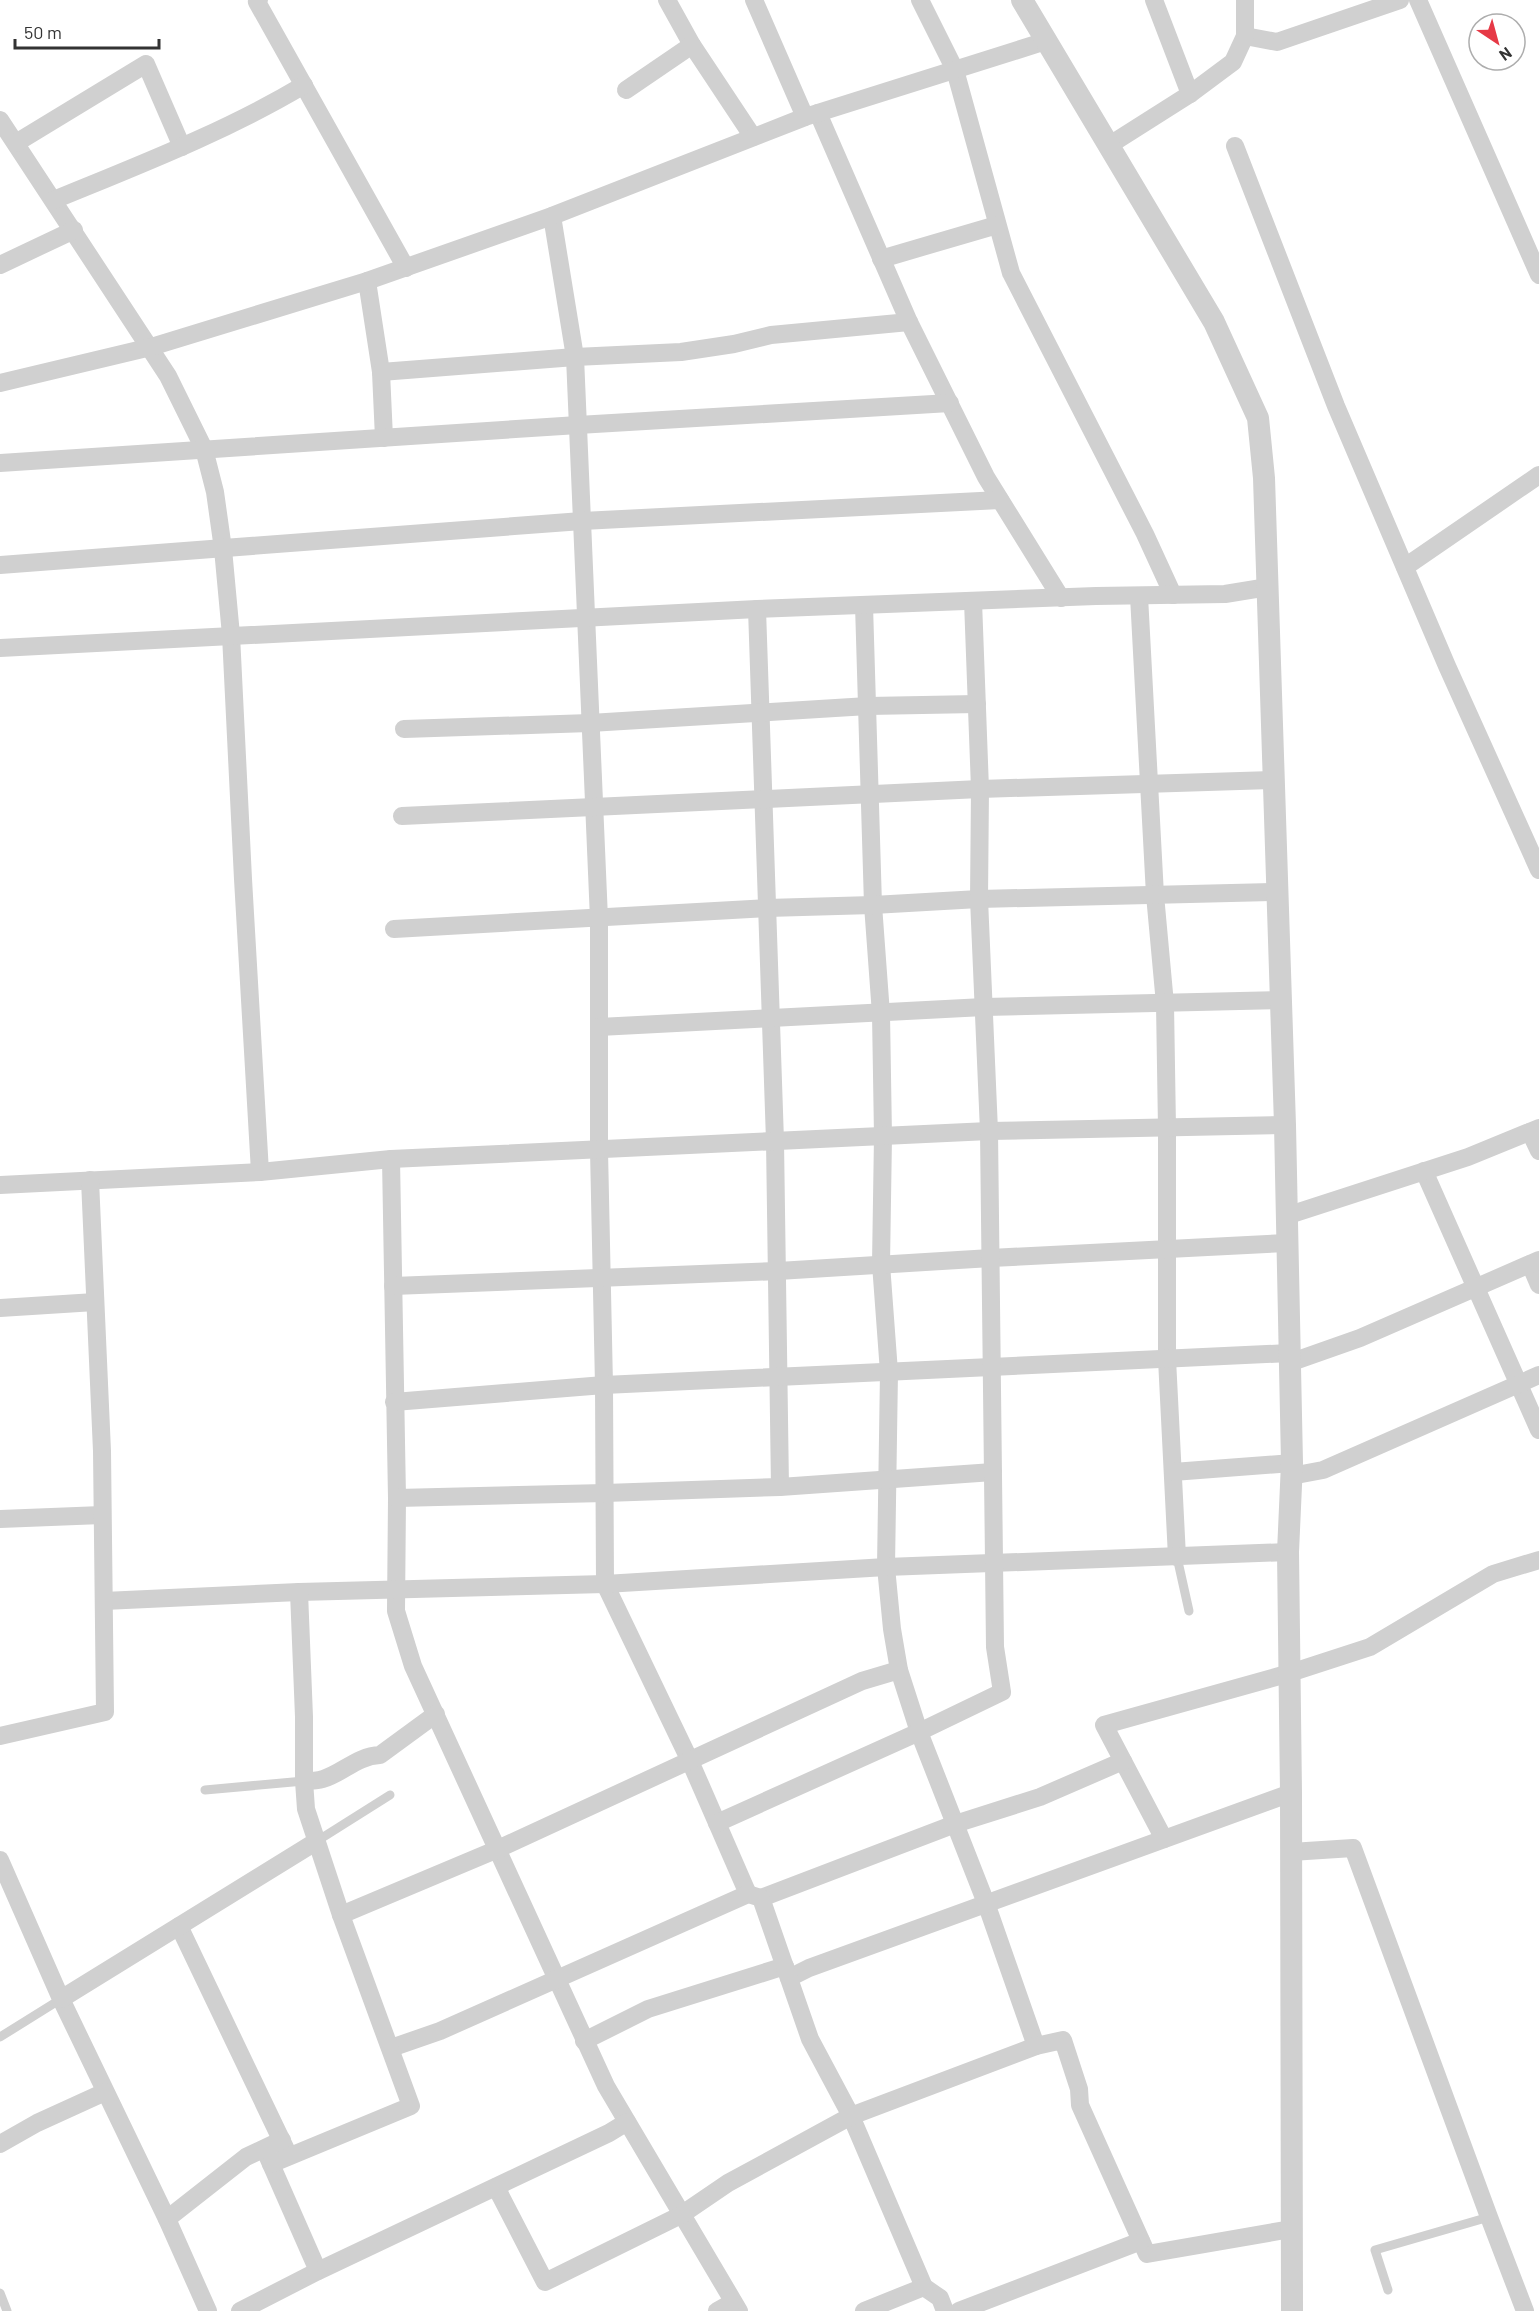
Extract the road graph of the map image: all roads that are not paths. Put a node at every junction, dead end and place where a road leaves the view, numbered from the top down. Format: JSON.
{"nodes":[{"id":1,"x":257,"y":0,"type":"edge"},
{"id":2,"x":667,"y":0,"type":"edge"},
{"id":3,"x":754,"y":0,"type":"edge"},
{"id":4,"x":920,"y":0,"type":"edge"},
{"id":5,"x":1022,"y":0,"type":"edge"},
{"id":6,"x":1154,"y":0,"type":"edge"},
{"id":7,"x":1400,"y":0,"type":"edge"},
{"id":8,"x":1418,"y":0,"type":"edge"},
{"id":9,"x":1246,"y":1,"type":"edge"},
{"id":10,"x":1245,"y":36,"type":"junction"},
{"id":11,"x":1046,"y":41,"type":"junction"},
{"id":12,"x":692,"y":45,"type":"junction"},
{"id":13,"x":955,"y":70,"type":"junction"},
{"id":14,"x":304,"y":85,"type":"junction"},
{"id":15,"x":626,"y":90,"type":"dead end"},
{"id":16,"x":1190,"y":94,"type":"junction"},
{"id":17,"x":811,"y":115,"type":"junction"},
{"id":18,"x":0,"y":120,"type":"edge"},
{"id":19,"x":753,"y":137,"type":"junction"},
{"id":20,"x":16,"y":143,"type":"junction"},
{"id":21,"x":1108,"y":146,"type":"junction"},
{"id":22,"x":1235,"y":146,"type":"dead end"},
{"id":23,"x":182,"y":147,"type":"junction"},
{"id":24,"x":54,"y":200,"type":"junction"},
{"id":25,"x":552,"y":216,"type":"junction"},
{"id":26,"x":997,"y":225,"type":"junction"},
{"id":27,"x":74,"y":230,"type":"junction"},
{"id":28,"x":881,"y":259,"type":"junction"},
{"id":29,"x":0,"y":265,"type":"edge"},
{"id":30,"x":406,"y":268,"type":"junction"},
{"id":31,"x":1539,"y":275,"type":"edge"},
{"id":32,"x":367,"y":281,"type":"junction"},
{"id":33,"x":909,"y":322,"type":"junction"},
{"id":34,"x":151,"y":348,"type":"junction"},
{"id":35,"x":575,"y":357,"type":"junction"},
{"id":36,"x":381,"y":372,"type":"junction"},
{"id":37,"x":0,"y":383,"type":"edge"},
{"id":38,"x":950,"y":404,"type":"junction"},
{"id":39,"x":578,"y":425,"type":"junction"},
{"id":40,"x":384,"y":438,"type":"junction"},
{"id":41,"x":204,"y":450,"type":"junction"},
{"id":42,"x":0,"y":464,"type":"edge"},
{"id":43,"x":1539,"y":475,"type":"edge"},
{"id":44,"x":1000,"y":500,"type":"junction"},
{"id":45,"x":582,"y":521,"type":"junction"},
{"id":46,"x":223,"y":549,"type":"junction"},
{"id":47,"x":0,"y":565,"type":"edge"},
{"id":48,"x":1405,"y":567,"type":"junction"},
{"id":49,"x":1268,"y":587,"type":"junction"},
{"id":50,"x":1173,"y":595,"type":"junction"},
{"id":51,"x":1138,"y":596,"type":"junction"},
{"id":52,"x":1061,"y":598,"type":"junction"},
{"id":53,"x":973,"y":601,"type":"junction"},
{"id":54,"x":864,"y":605,"type":"junction"},
{"id":55,"x":757,"y":609,"type":"junction"},
{"id":56,"x":585,"y":617,"type":"junction"},
{"id":57,"x":231,"y":635,"type":"junction"},
{"id":58,"x":0,"y":648,"type":"edge"},
{"id":59,"x":977,"y":704,"type":"junction"},
{"id":60,"x":867,"y":706,"type":"junction"},
{"id":61,"x":761,"y":711,"type":"junction"},
{"id":62,"x":590,"y":723,"type":"junction"},
{"id":63,"x":404,"y":729,"type":"dead end"},
{"id":64,"x":1274,"y":780,"type":"junction"},
{"id":65,"x":1151,"y":784,"type":"junction"},
{"id":66,"x":980,"y":789,"type":"junction"},
{"id":67,"x":870,"y":795,"type":"junction"},
{"id":68,"x":764,"y":800,"type":"junction"},
{"id":69,"x":594,"y":808,"type":"junction"},
{"id":70,"x":402,"y":816,"type":"dead end"},
{"id":71,"x":1539,"y":870,"type":"edge"},
{"id":72,"x":1277,"y":892,"type":"junction"},
{"id":73,"x":1155,"y":895,"type":"junction"},
{"id":74,"x":979,"y":899,"type":"junction"},
{"id":75,"x":873,"y":905,"type":"junction"},
{"id":76,"x":767,"y":908,"type":"junction"},
{"id":77,"x":599,"y":919,"type":"junction"},
{"id":78,"x":394,"y":929,"type":"dead end"},
{"id":79,"x":1281,"y":1000,"type":"junction"},
{"id":80,"x":1165,"y":1004,"type":"junction"},
{"id":81,"x":984,"y":1007,"type":"junction"},
{"id":82,"x":881,"y":1014,"type":"junction"},
{"id":83,"x":771,"y":1019,"type":"junction"},
{"id":84,"x":599,"y":1027,"type":"junction"},
{"id":85,"x":1285,"y":1125,"type":"junction"},
{"id":86,"x":1167,"y":1128,"type":"junction"},
{"id":87,"x":1534,"y":1130,"type":"edge"},
{"id":88,"x":989,"y":1131,"type":"junction"},
{"id":89,"x":883,"y":1136,"type":"junction"},
{"id":90,"x":775,"y":1142,"type":"junction"},
{"id":91,"x":599,"y":1150,"type":"junction"},
{"id":92,"x":1539,"y":1151,"type":"edge"},
{"id":93,"x":391,"y":1159,"type":"junction"},
{"id":94,"x":1424,"y":1171,"type":"junction"},
{"id":95,"x":260,"y":1172,"type":"junction"},
{"id":96,"x":90,"y":1180,"type":"junction"},
{"id":97,"x":0,"y":1185,"type":"edge"},
{"id":98,"x":1286,"y":1216,"type":"junction"},
{"id":99,"x":1287,"y":1243,"type":"junction"},
{"id":100,"x":1167,"y":1248,"type":"junction"},
{"id":101,"x":991,"y":1258,"type":"junction"},
{"id":102,"x":1534,"y":1262,"type":"edge"},
{"id":103,"x":881,"y":1264,"type":"junction"},
{"id":104,"x":777,"y":1271,"type":"junction"},
{"id":105,"x":602,"y":1279,"type":"junction"},
{"id":106,"x":1539,"y":1285,"type":"edge"},
{"id":107,"x":393,"y":1286,"type":"junction"},
{"id":108,"x":1475,"y":1288,"type":"junction"},
{"id":109,"x":95,"y":1302,"type":"junction"},
{"id":110,"x":0,"y":1308,"type":"edge"},
{"id":111,"x":1289,"y":1358,"type":"junction"},
{"id":112,"x":1167,"y":1359,"type":"junction"},
{"id":113,"x":993,"y":1367,"type":"junction"},
{"id":114,"x":889,"y":1372,"type":"junction"},
{"id":115,"x":1539,"y":1375,"type":"edge"},
{"id":116,"x":777,"y":1377,"type":"junction"},
{"id":117,"x":604,"y":1385,"type":"junction"},
{"id":118,"x":1519,"y":1385,"type":"junction"},
{"id":119,"x":394,"y":1402,"type":"junction"},
{"id":120,"x":1539,"y":1430,"type":"edge"},
{"id":121,"x":1291,"y":1470,"type":"junction"},
{"id":122,"x":993,"y":1472,"type":"junction"},
{"id":123,"x":1173,"y":1472,"type":"junction"},
{"id":124,"x":887,"y":1478,"type":"junction"},
{"id":125,"x":780,"y":1486,"type":"junction"},
{"id":126,"x":604,"y":1493,"type":"junction"},
{"id":127,"x":397,"y":1498,"type":"junction"},
{"id":128,"x":102,"y":1515,"type":"junction"},
{"id":129,"x":0,"y":1519,"type":"edge"},
{"id":130,"x":1288,"y":1552,"type":"junction"},
{"id":131,"x":1177,"y":1557,"type":"junction"},
{"id":132,"x":1539,"y":1560,"type":"edge"},
{"id":133,"x":994,"y":1563,"type":"junction"},
{"id":134,"x":886,"y":1568,"type":"junction"},
{"id":135,"x":605,"y":1584,"type":"junction"},
{"id":136,"x":395,"y":1590,"type":"junction"},
{"id":137,"x":299,"y":1592,"type":"junction"},
{"id":138,"x":104,"y":1601,"type":"junction"},
{"id":139,"x":1189,"y":1611,"type":"dead end"},
{"id":140,"x":899,"y":1670,"type":"junction"},
{"id":141,"x":1290,"y":1673,"type":"junction"},
{"id":142,"x":436,"y":1714,"type":"junction"},
{"id":143,"x":919,"y":1732,"type":"junction"},
{"id":144,"x":0,"y":1736,"type":"edge"},
{"id":145,"x":690,"y":1761,"type":"junction"},
{"id":146,"x":1123,"y":1761,"type":"junction"},
{"id":147,"x":304,"y":1781,"type":"junction"},
{"id":148,"x":205,"y":1790,"type":"dead end"},
{"id":149,"x":1292,"y":1793,"type":"junction"},
{"id":150,"x":390,"y":1795,"type":"dead end"},
{"id":151,"x":717,"y":1823,"type":"junction"},
{"id":152,"x":955,"y":1824,"type":"junction"},
{"id":153,"x":1164,"y":1839,"type":"junction"},
{"id":154,"x":317,"y":1841,"type":"junction"},
{"id":155,"x":498,"y":1849,"type":"junction"},
{"id":156,"x":1291,"y":1852,"type":"junction"},
{"id":157,"x":0,"y":1860,"type":"edge"},
{"id":158,"x":754,"y":1896,"type":"junction"},
{"id":159,"x":986,"y":1903,"type":"junction"},
{"id":160,"x":341,"y":1915,"type":"junction"},
{"id":161,"x":179,"y":1926,"type":"junction"},
{"id":162,"x":787,"y":1972,"type":"junction"},
{"id":163,"x":556,"y":1979,"type":"junction"},
{"id":164,"x":61,"y":1999,"type":"junction"},
{"id":165,"x":0,"y":2037,"type":"edge"},
{"id":166,"x":584,"y":2041,"type":"junction"},
{"id":167,"x":1036,"y":2046,"type":"junction"},
{"id":168,"x":391,"y":2048,"type":"junction"},
{"id":169,"x":105,"y":2092,"type":"junction"},
{"id":170,"x":851,"y":2116,"type":"junction"},
{"id":171,"x":627,"y":2122,"type":"junction"},
{"id":172,"x":0,"y":2144,"type":"edge"},
{"id":173,"x":286,"y":2148,"type":"junction"},
{"id":174,"x":268,"y":2156,"type":"junction"},
{"id":175,"x":496,"y":2187,"type":"junction"},
{"id":176,"x":681,"y":2215,"type":"junction"},
{"id":177,"x":1489,"y":2217,"type":"junction"},
{"id":178,"x":167,"y":2219,"type":"junction"},
{"id":179,"x":1291,"y":2229,"type":"junction"},
{"id":180,"x":1141,"y":2241,"type":"junction"},
{"id":181,"x":318,"y":2271,"type":"junction"},
{"id":182,"x":924,"y":2287,"type":"junction"},
{"id":183,"x":1388,"y":2290,"type":"dead end"},
{"id":184,"x":0,"y":2293,"type":"edge"},
{"id":185,"x":736,"y":2307,"type":"edge"},
{"id":186,"x":7,"y":2311,"type":"edge"},
{"id":187,"x":208,"y":2311,"type":"edge"},
{"id":188,"x":240,"y":2311,"type":"edge"},
{"id":189,"x":717,"y":2311,"type":"edge"},
{"id":190,"x":864,"y":2311,"type":"edge"},
{"id":191,"x":945,"y":2311,"type":"edge"},
{"id":192,"x":960,"y":2311,"type":"edge"},
{"id":193,"x":1292,"y":2311,"type":"edge"},
{"id":194,"x":1525,"y":2311,"type":"edge"}],
"edges":[{"from":1,"to":14,"type":"street"},
{"from":2,"to":12,"type":"street"},
{"from":3,"to":17,"type":"street"},
{"from":4,"to":13,"type":"street"},
{"from":5,"to":11,"type":"street"},
{"from":6,"to":16,"type":"street"},
{"from":7,"to":10,"type":"street"},
{"from":8,"to":31,"type":"street"},
{"from":9,"to":10,"type":"street"},
{"from":10,"to":16,"type":"street"},
{"from":11,"to":13,"type":"street"},
{"from":11,"to":21,"type":"street"},
{"from":12,"to":15,"type":"street"},
{"from":12,"to":19,"type":"street"},
{"from":13,"to":17,"type":"street"},
{"from":13,"to":26,"type":"street"},
{"from":14,"to":23,"type":"street"},
{"from":14,"to":30,"type":"street"},
{"from":16,"to":21,"type":"street"},
{"from":17,"to":19,"type":"street"},
{"from":17,"to":28,"type":"street"},
{"from":18,"to":20,"type":"street"},
{"from":19,"to":25,"type":"street"},
{"from":20,"to":23,"type":"street"},
{"from":20,"to":24,"type":"street"},
{"from":21,"to":49,"type":"street"},
{"from":22,"to":48,"type":"street"},
{"from":23,"to":24,"type":"street"},
{"from":24,"to":27,"type":"street"},
{"from":25,"to":30,"type":"street"},
{"from":25,"to":35,"type":"street"},
{"from":26,"to":28,"type":"street"},
{"from":26,"to":50,"type":"street"},
{"from":27,"to":29,"type":"street"},
{"from":27,"to":34,"type":"street"},
{"from":28,"to":33,"type":"street"},
{"from":30,"to":32,"type":"street"},
{"from":32,"to":34,"type":"street"},
{"from":32,"to":36,"type":"street"},
{"from":33,"to":35,"type":"street"},
{"from":33,"to":38,"type":"street"},
{"from":34,"to":37,"type":"street"},
{"from":34,"to":41,"type":"street"},
{"from":35,"to":36,"type":"street"},
{"from":35,"to":39,"type":"street"},
{"from":36,"to":40,"type":"street"},
{"from":38,"to":39,"type":"street"},
{"from":38,"to":44,"type":"street"},
{"from":39,"to":40,"type":"street"},
{"from":39,"to":45,"type":"street"},
{"from":40,"to":41,"type":"street"},
{"from":41,"to":42,"type":"street"},
{"from":41,"to":46,"type":"street"},
{"from":43,"to":48,"type":"street"},
{"from":44,"to":45,"type":"street"},
{"from":44,"to":52,"type":"street"},
{"from":45,"to":46,"type":"street"},
{"from":45,"to":56,"type":"street"},
{"from":46,"to":47,"type":"street"},
{"from":46,"to":57,"type":"street"},
{"from":48,"to":71,"type":"street"},
{"from":49,"to":50,"type":"street"},
{"from":49,"to":64,"type":"street"},
{"from":50,"to":51,"type":"street"},
{"from":51,"to":52,"type":"street"},
{"from":51,"to":65,"type":"street"},
{"from":52,"to":53,"type":"street"},
{"from":53,"to":54,"type":"street"},
{"from":53,"to":59,"type":"street"},
{"from":54,"to":55,"type":"street"},
{"from":54,"to":60,"type":"street"},
{"from":55,"to":56,"type":"street"},
{"from":55,"to":61,"type":"street"},
{"from":56,"to":57,"type":"street"},
{"from":56,"to":62,"type":"street"},
{"from":57,"to":58,"type":"street"},
{"from":57,"to":95,"type":"street"},
{"from":59,"to":60,"type":"street"},
{"from":59,"to":66,"type":"street"},
{"from":60,"to":61,"type":"street"},
{"from":60,"to":67,"type":"street"},
{"from":61,"to":62,"type":"street"},
{"from":61,"to":68,"type":"street"},
{"from":62,"to":63,"type":"street"},
{"from":62,"to":69,"type":"street"},
{"from":64,"to":65,"type":"street"},
{"from":64,"to":72,"type":"street"},
{"from":65,"to":66,"type":"street"},
{"from":65,"to":73,"type":"street"},
{"from":66,"to":67,"type":"street"},
{"from":66,"to":74,"type":"street"},
{"from":67,"to":68,"type":"street"},
{"from":67,"to":75,"type":"street"},
{"from":68,"to":69,"type":"street"},
{"from":68,"to":76,"type":"street"},
{"from":69,"to":70,"type":"street"},
{"from":69,"to":77,"type":"street"},
{"from":72,"to":73,"type":"street"},
{"from":72,"to":79,"type":"street"},
{"from":73,"to":74,"type":"street"},
{"from":73,"to":80,"type":"street"},
{"from":74,"to":75,"type":"street"},
{"from":74,"to":81,"type":"street"},
{"from":75,"to":76,"type":"street"},
{"from":75,"to":82,"type":"street"},
{"from":76,"to":77,"type":"street"},
{"from":76,"to":83,"type":"street"},
{"from":77,"to":78,"type":"street"},
{"from":77,"to":84,"type":"street"},
{"from":79,"to":80,"type":"street"},
{"from":79,"to":85,"type":"street"},
{"from":80,"to":81,"type":"street"},
{"from":80,"to":86,"type":"street"},
{"from":81,"to":82,"type":"street"},
{"from":81,"to":88,"type":"street"},
{"from":82,"to":83,"type":"street"},
{"from":82,"to":89,"type":"street"},
{"from":83,"to":84,"type":"street"},
{"from":83,"to":90,"type":"street"},
{"from":84,"to":91,"type":"street"},
{"from":85,"to":86,"type":"street"},
{"from":85,"to":98,"type":"street"},
{"from":86,"to":88,"type":"street"},
{"from":86,"to":100,"type":"street"},
{"from":87,"to":92,"type":"street"},
{"from":87,"to":94,"type":"street"},
{"from":88,"to":89,"type":"street"},
{"from":88,"to":101,"type":"street"},
{"from":89,"to":90,"type":"street"},
{"from":89,"to":103,"type":"street"},
{"from":90,"to":91,"type":"street"},
{"from":90,"to":104,"type":"street"},
{"from":91,"to":93,"type":"street"},
{"from":91,"to":105,"type":"street"},
{"from":93,"to":95,"type":"street"},
{"from":93,"to":107,"type":"street"},
{"from":94,"to":98,"type":"street"},
{"from":94,"to":108,"type":"street"},
{"from":95,"to":96,"type":"street"},
{"from":96,"to":97,"type":"street"},
{"from":96,"to":109,"type":"street"},
{"from":98,"to":99,"type":"street"},
{"from":99,"to":100,"type":"street"},
{"from":99,"to":111,"type":"street"},
{"from":100,"to":101,"type":"street"},
{"from":100,"to":112,"type":"street"},
{"from":101,"to":103,"type":"street"},
{"from":101,"to":113,"type":"street"},
{"from":102,"to":106,"type":"street"},
{"from":102,"to":108,"type":"street"},
{"from":103,"to":104,"type":"street"},
{"from":103,"to":114,"type":"street"},
{"from":104,"to":105,"type":"street"},
{"from":104,"to":116,"type":"street"},
{"from":105,"to":107,"type":"street"},
{"from":105,"to":117,"type":"street"},
{"from":107,"to":119,"type":"street"},
{"from":108,"to":111,"type":"street"},
{"from":108,"to":118,"type":"street"},
{"from":109,"to":110,"type":"street"},
{"from":109,"to":128,"type":"street"},
{"from":111,"to":112,"type":"street"},
{"from":111,"to":121,"type":"street"},
{"from":112,"to":113,"type":"street"},
{"from":112,"to":123,"type":"street"},
{"from":113,"to":114,"type":"street"},
{"from":113,"to":122,"type":"street"},
{"from":114,"to":116,"type":"street"},
{"from":114,"to":124,"type":"street"},
{"from":115,"to":118,"type":"street"},
{"from":116,"to":117,"type":"street"},
{"from":116,"to":125,"type":"street"},
{"from":117,"to":119,"type":"street"},
{"from":117,"to":126,"type":"street"},
{"from":118,"to":120,"type":"street"},
{"from":118,"to":121,"type":"street"},
{"from":119,"to":127,"type":"street"},
{"from":121,"to":123,"type":"street"},
{"from":121,"to":130,"type":"street"},
{"from":122,"to":124,"type":"street"},
{"from":122,"to":133,"type":"street"},
{"from":123,"to":131,"type":"street"},
{"from":124,"to":125,"type":"street"},
{"from":124,"to":134,"type":"street"},
{"from":125,"to":126,"type":"street"},
{"from":126,"to":127,"type":"street"},
{"from":126,"to":135,"type":"street"},
{"from":127,"to":136,"type":"street"},
{"from":128,"to":129,"type":"street"},
{"from":128,"to":138,"type":"street"},
{"from":130,"to":131,"type":"street"},
{"from":130,"to":141,"type":"street"},
{"from":131,"to":133,"type":"street"},
{"from":131,"to":139,"type":"lane"},
{"from":132,"to":141,"type":"street"},
{"from":133,"to":134,"type":"street"},
{"from":133,"to":143,"type":"street"},
{"from":134,"to":135,"type":"street"},
{"from":134,"to":140,"type":"street"},
{"from":135,"to":136,"type":"street"},
{"from":135,"to":145,"type":"street"},
{"from":136,"to":137,"type":"street"},
{"from":136,"to":142,"type":"street"},
{"from":137,"to":138,"type":"street"},
{"from":137,"to":147,"type":"street"},
{"from":138,"to":144,"type":"street"},
{"from":140,"to":143,"type":"street"},
{"from":140,"to":145,"type":"street"},
{"from":141,"to":146,"type":"street"},
{"from":141,"to":149,"type":"street"},
{"from":142,"to":147,"type":"street"},
{"from":142,"to":155,"type":"street"},
{"from":143,"to":151,"type":"street"},
{"from":143,"to":152,"type":"street"},
{"from":145,"to":151,"type":"street"},
{"from":145,"to":155,"type":"street"},
{"from":146,"to":152,"type":"street"},
{"from":146,"to":153,"type":"street"},
{"from":147,"to":148,"type":"lane"},
{"from":147,"to":154,"type":"street"},
{"from":149,"to":153,"type":"street"},
{"from":149,"to":156,"type":"street"},
{"from":150,"to":154,"type":"lane"},
{"from":151,"to":158,"type":"street"},
{"from":152,"to":158,"type":"street"},
{"from":152,"to":159,"type":"street"},
{"from":153,"to":159,"type":"street"},
{"from":154,"to":160,"type":"street"},
{"from":154,"to":161,"type":"street"},
{"from":155,"to":160,"type":"street"},
{"from":155,"to":163,"type":"street"},
{"from":156,"to":177,"type":"street"},
{"from":156,"to":179,"type":"street"},
{"from":157,"to":164,"type":"street"},
{"from":158,"to":162,"type":"street"},
{"from":158,"to":163,"type":"street"},
{"from":159,"to":162,"type":"street"},
{"from":159,"to":167,"type":"street"},
{"from":160,"to":168,"type":"street"},
{"from":161,"to":164,"type":"street"},
{"from":161,"to":173,"type":"street"},
{"from":162,"to":166,"type":"street"},
{"from":162,"to":170,"type":"street"},
{"from":163,"to":166,"type":"street"},
{"from":163,"to":168,"type":"street"},
{"from":164,"to":165,"type":"lane"},
{"from":164,"to":169,"type":"street"},
{"from":166,"to":171,"type":"street"},
{"from":167,"to":170,"type":"street"},
{"from":167,"to":180,"type":"street"},
{"from":168,"to":173,"type":"street"},
{"from":169,"to":172,"type":"street"},
{"from":169,"to":178,"type":"street"},
{"from":170,"to":176,"type":"street"},
{"from":170,"to":182,"type":"street"},
{"from":171,"to":175,"type":"street"},
{"from":171,"to":176,"type":"street"},
{"from":173,"to":174,"type":"street"},
{"from":174,"to":178,"type":"street"},
{"from":174,"to":181,"type":"street"},
{"from":175,"to":176,"type":"street"},
{"from":175,"to":181,"type":"street"},
{"from":176,"to":185,"type":"street"},
{"from":177,"to":183,"type":"lane"},
{"from":177,"to":194,"type":"street"},
{"from":178,"to":187,"type":"street"},
{"from":179,"to":180,"type":"street"},
{"from":179,"to":193,"type":"street"},
{"from":180,"to":192,"type":"street"},
{"from":181,"to":188,"type":"street"},
{"from":182,"to":190,"type":"street"},
{"from":182,"to":191,"type":"street"},
{"from":184,"to":186,"type":"lane"},
{"from":185,"to":189,"type":"street"}]}
